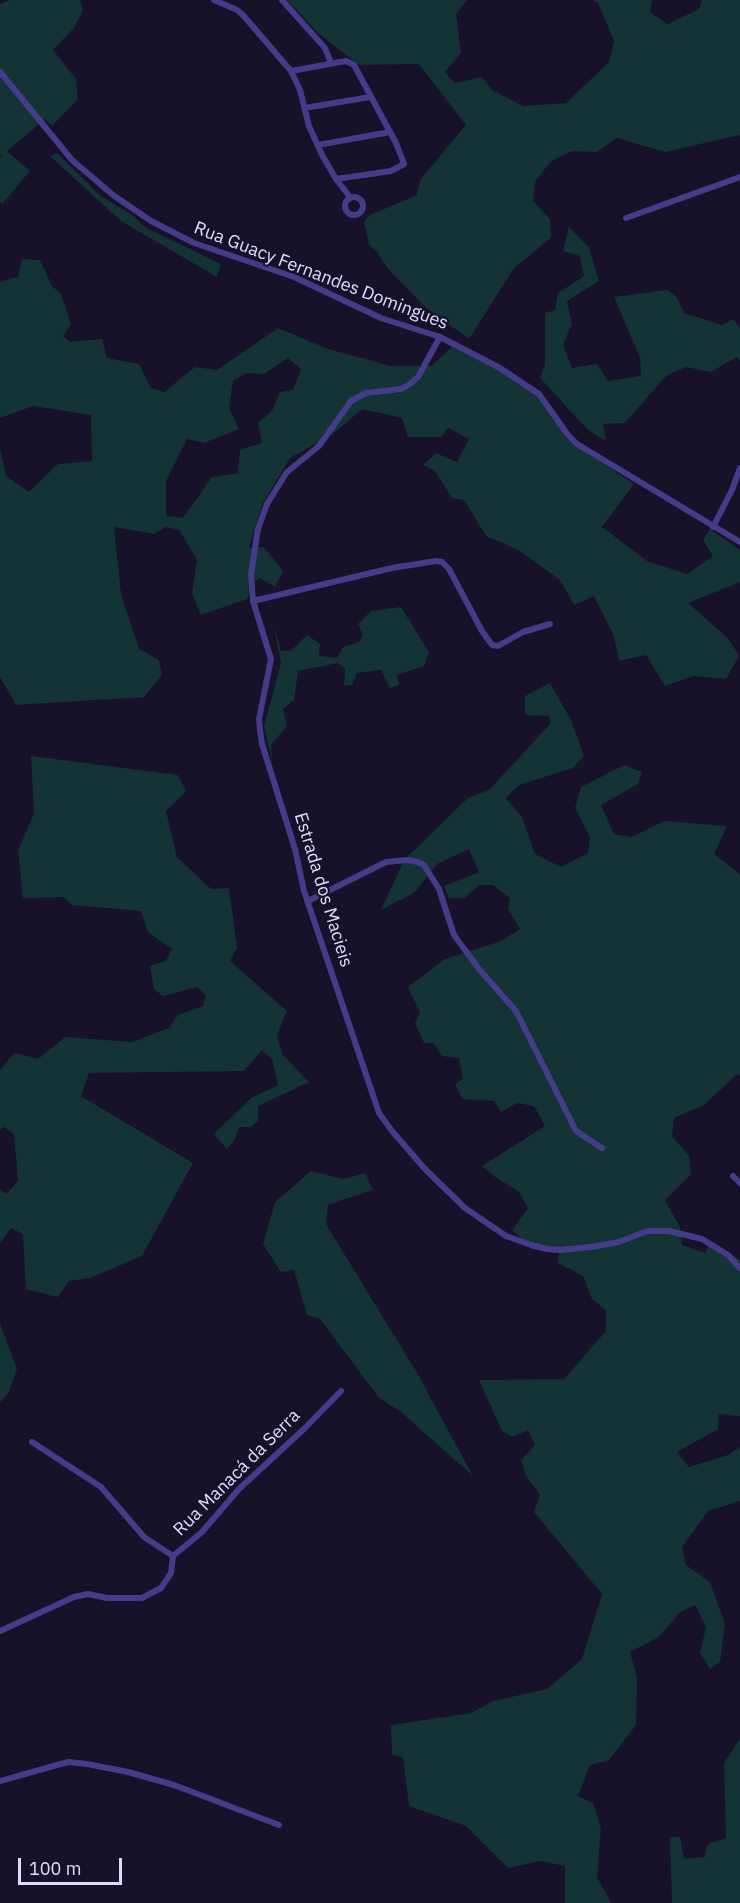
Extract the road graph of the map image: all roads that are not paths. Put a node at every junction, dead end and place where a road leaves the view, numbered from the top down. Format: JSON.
{"nodes":[{"id":1,"x":214,"y":0,"type":"edge"},
{"id":2,"x":237,"y":0,"type":"edge"},
{"id":3,"x":282,"y":0,"type":"edge"},
{"id":4,"x":237,"y":10,"type":"junction"},
{"id":5,"x":331,"y":63,"type":"junction"},
{"id":6,"x":291,"y":71,"type":"junction"},
{"id":7,"x":0,"y":72,"type":"edge"},
{"id":8,"x":370,"y":97,"type":"junction"},
{"id":9,"x":305,"y":108,"type":"junction"},
{"id":10,"x":390,"y":132,"type":"junction"},
{"id":11,"x":318,"y":146,"type":"junction"},
{"id":12,"x":740,"y":177,"type":"edge"},
{"id":13,"x":336,"y":179,"type":"junction"},
{"id":14,"x":350,"y":197,"type":"dead end"},
{"id":15,"x":626,"y":218,"type":"dead end"},
{"id":16,"x":440,"y":337,"type":"junction"},
{"id":17,"x":740,"y":468,"type":"edge"},
{"id":18,"x":713,"y":527,"type":"junction"},
{"id":19,"x":740,"y":542,"type":"edge"},
{"id":20,"x":253,"y":601,"type":"junction"},
{"id":21,"x":550,"y":624,"type":"dead end"},
{"id":22,"x":308,"y":901,"type":"junction"},
{"id":23,"x":602,"y":1148,"type":"dead end"},
{"id":24,"x":734,"y":1176,"type":"dead end"},
{"id":25,"x":740,"y":1183,"type":"edge"},
{"id":26,"x":740,"y":1266,"type":"edge"},
{"id":27,"x":341,"y":1391,"type":"dead end"},
{"id":28,"x":32,"y":1442,"type":"dead end"},
{"id":29,"x":173,"y":1556,"type":"junction"},
{"id":30,"x":0,"y":1631,"type":"edge"},
{"id":31,"x":0,"y":1781,"type":"edge"},
{"id":32,"x":279,"y":1825,"type":"dead end"}],
"edges":[{"from":1,"to":4,"type":"street"},
{"from":2,"to":4,"type":"street"},
{"from":3,"to":5,"type":"street"},
{"from":4,"to":6,"type":"street"},
{"from":5,"to":6,"type":"street"},
{"from":5,"to":8,"type":"street"},
{"from":6,"to":9,"type":"street"},
{"from":7,"to":16,"type":"street","name":"Rua Guacy Fernandes Domingues"},
{"from":8,"to":9,"type":"street"},
{"from":8,"to":10,"type":"street"},
{"from":9,"to":11,"type":"street"},
{"from":10,"to":11,"type":"street"},
{"from":10,"to":13,"type":"street"},
{"from":11,"to":13,"type":"street"},
{"from":12,"to":15,"type":"street"},
{"from":13,"to":14,"type":"street"},
{"from":16,"to":18,"type":"street","name":"Rua Guacy Fernandes Domingues"},
{"from":16,"to":20,"type":"street","name":"Estrada dos Macieis"},
{"from":17,"to":18,"type":"street"},
{"from":18,"to":19,"type":"street","name":"Rua Guacy Fernandes Domingues"},
{"from":20,"to":21,"type":"street"},
{"from":20,"to":22,"type":"street","name":"Estrada dos Macieis"},
{"from":22,"to":23,"type":"street"},
{"from":22,"to":26,"type":"street","name":"Estrada dos Macieis"},
{"from":24,"to":25,"type":"street"},
{"from":27,"to":29,"type":"street","name":"Rua Manacá da Serra"},
{"from":28,"to":29,"type":"street"},
{"from":29,"to":30,"type":"street","name":"Rua Manacá da Serra"},
{"from":31,"to":32,"type":"street"}]}
